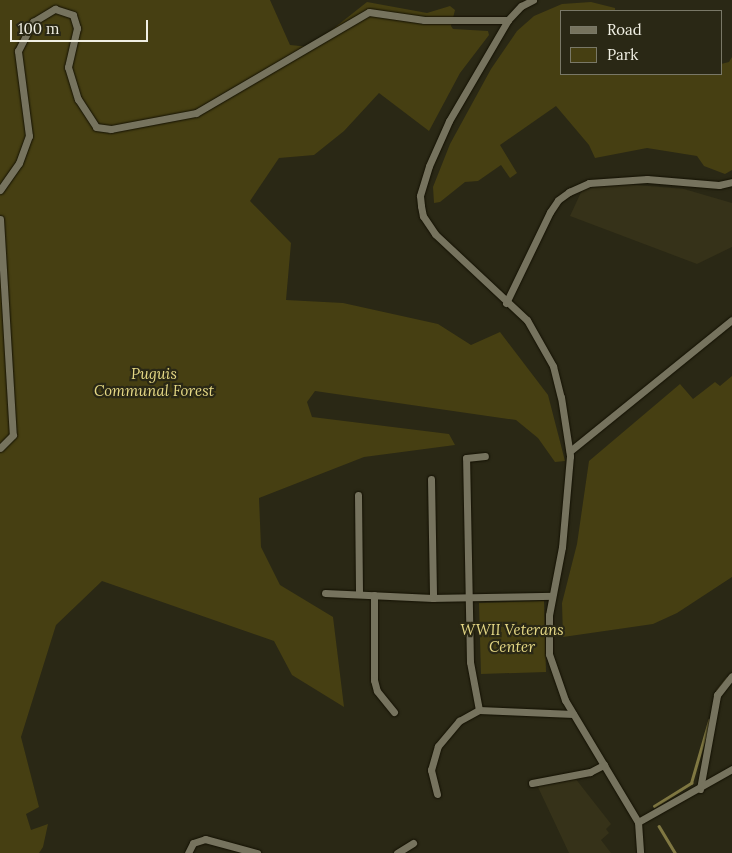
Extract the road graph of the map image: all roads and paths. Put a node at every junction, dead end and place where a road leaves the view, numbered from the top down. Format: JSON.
{"nodes":[{"id":1,"x":533,"y":0,"type":"edge"},
{"id":2,"x":523,"y":3,"type":"edge"},
{"id":3,"x":508,"y":20,"type":"junction"},
{"id":4,"x":732,"y":182,"type":"edge"},
{"id":5,"x":0,"y":190,"type":"edge"},
{"id":6,"x":0,"y":219,"type":"edge"},
{"id":7,"x":506,"y":303,"type":"junction"},
{"id":8,"x":732,"y":320,"type":"edge"},
{"id":9,"x":0,"y":448,"type":"edge"},
{"id":10,"x":570,"y":451,"type":"junction"},
{"id":11,"x":485,"y":456,"type":"dead end"},
{"id":12,"x":431,"y":479,"type":"dead end"},
{"id":13,"x":358,"y":495,"type":"dead end"},
{"id":14,"x":325,"y":594,"type":"dead end"},
{"id":15,"x":359,"y":594,"type":"junction"},
{"id":16,"x":374,"y":595,"type":"junction"},
{"id":17,"x":468,"y":595,"type":"junction"},
{"id":18,"x":552,"y":596,"type":"junction"},
{"id":19,"x":433,"y":598,"type":"junction"},
{"id":20,"x":732,"y":676,"type":"edge"},
{"id":21,"x":480,"y":710,"type":"junction"},
{"id":22,"x":394,"y":712,"type":"dead end"},
{"id":23,"x":573,"y":714,"type":"junction"},
{"id":24,"x":604,"y":765,"type":"junction"},
{"id":25,"x":732,"y":769,"type":"edge"},
{"id":26,"x":532,"y":783,"type":"dead end"},
{"id":27,"x":700,"y":790,"type":"junction"},
{"id":28,"x":437,"y":794,"type":"dead end"},
{"id":29,"x":638,"y":822,"type":"junction"},
{"id":30,"x":413,"y":842,"type":"dead end"},
{"id":31,"x":188,"y":853,"type":"edge"},
{"id":32,"x":258,"y":853,"type":"edge"},
{"id":33,"x":397,"y":853,"type":"edge"},
{"id":34,"x":640,"y":853,"type":"edge"}],
"edges":[{"from":1,"to":2,"type":"street"},
{"from":2,"to":3,"type":"street"},
{"from":3,"to":5,"type":"street"},
{"from":3,"to":7,"type":"street"},
{"from":4,"to":7,"type":"street"},
{"from":6,"to":9,"type":"street"},
{"from":7,"to":10,"type":"street"},
{"from":8,"to":10,"type":"street"},
{"from":10,"to":18,"type":"street"},
{"from":11,"to":17,"type":"street"},
{"from":12,"to":19,"type":"street"},
{"from":13,"to":15,"type":"street"},
{"from":14,"to":15,"type":"street"},
{"from":15,"to":16,"type":"street"},
{"from":16,"to":19,"type":"street"},
{"from":16,"to":22,"type":"street"},
{"from":17,"to":18,"type":"street"},
{"from":17,"to":19,"type":"street"},
{"from":17,"to":21,"type":"street"},
{"from":18,"to":23,"type":"street"},
{"from":20,"to":27,"type":"street"},
{"from":21,"to":23,"type":"street"},
{"from":21,"to":28,"type":"street"},
{"from":23,"to":24,"type":"street"},
{"from":24,"to":26,"type":"street"},
{"from":24,"to":29,"type":"street"},
{"from":25,"to":27,"type":"street"},
{"from":27,"to":29,"type":"street"},
{"from":29,"to":34,"type":"street"},
{"from":30,"to":33,"type":"street"},
{"from":31,"to":32,"type":"street"}]}
